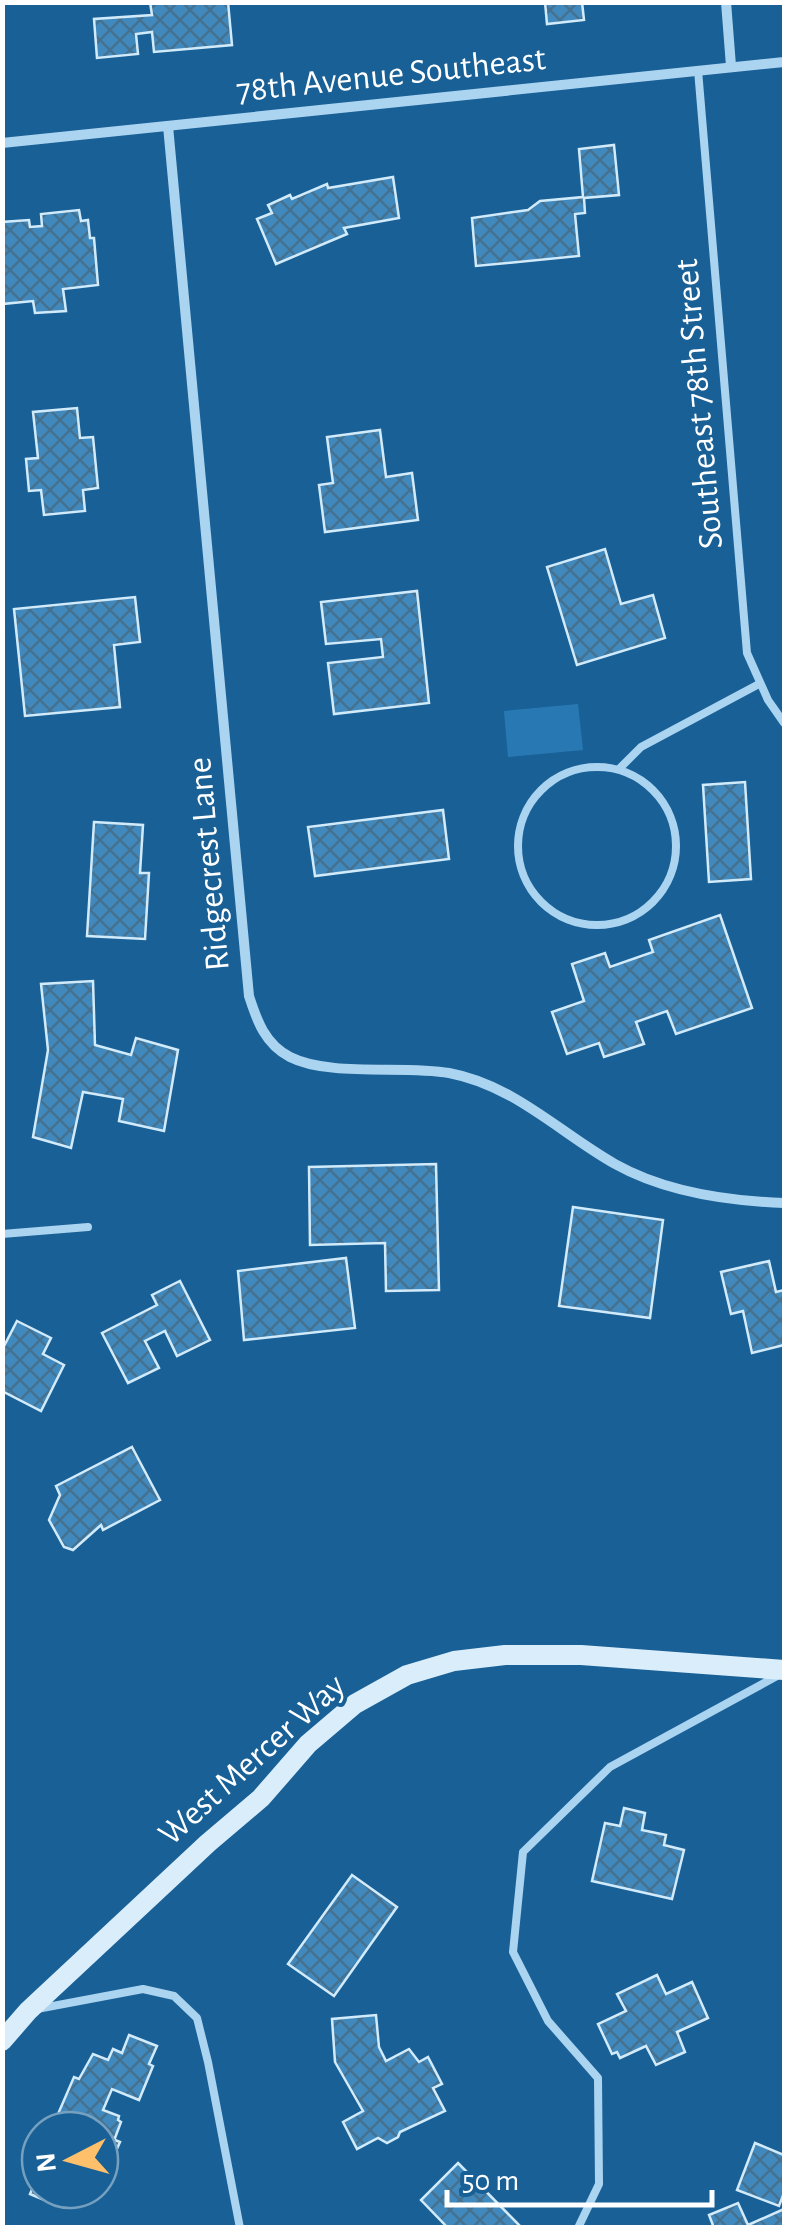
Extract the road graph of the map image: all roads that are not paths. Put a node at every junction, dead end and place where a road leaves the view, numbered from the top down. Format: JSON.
{"nodes":[{"id":1,"x":726,"y":2,"type":"edge"},
{"id":2,"x":784,"y":62,"type":"edge"},
{"id":3,"x":731,"y":66,"type":"junction"},
{"id":4,"x":698,"y":70,"type":"junction"},
{"id":5,"x":168,"y":126,"type":"junction"},
{"id":6,"x":2,"y":143,"type":"edge"},
{"id":7,"x":760,"y":684,"type":"junction"},
{"id":8,"x":784,"y":723,"type":"edge"},
{"id":9,"x":619,"y":769,"type":"junction"},
{"id":10,"x":784,"y":1203,"type":"edge"},
{"id":11,"x":88,"y":1227,"type":"dead end"},
{"id":12,"x":2,"y":1234,"type":"edge"},
{"id":13,"x":784,"y":1671,"type":"edge"},
{"id":14,"x":28,"y":2011,"type":"junction"},
{"id":15,"x":2,"y":2042,"type":"edge"},
{"id":16,"x":240,"y":2228,"type":"edge"},
{"id":17,"x":578,"y":2228,"type":"edge"}],
"edges":[{"from":1,"to":3,"type":"street"},
{"from":2,"to":3,"type":"street","name":"78th Avenue Southeast"},
{"from":3,"to":4,"type":"street","name":"78th Avenue Southeast"},
{"from":4,"to":5,"type":"street","name":"78th Avenue Southeast"},
{"from":4,"to":7,"type":"lane","name":"Southeast 78th Street"},
{"from":5,"to":6,"type":"street","name":"78th Avenue Southeast"},
{"from":5,"to":10,"type":"street","name":"Ridgecrest Lane"},
{"from":7,"to":8,"type":"lane","name":"Southeast 78th Street"},
{"from":7,"to":9,"type":"lane"},
{"from":9,"to":9,"type":"lane"},
{"from":11,"to":12,"type":"lane"},
{"from":13,"to":14,"type":"street","name":"West Mercer Way"},
{"from":13,"to":17,"type":"lane"},
{"from":14,"to":15,"type":"street","name":"West Mercer Way"},
{"from":14,"to":16,"type":"lane"}]}
